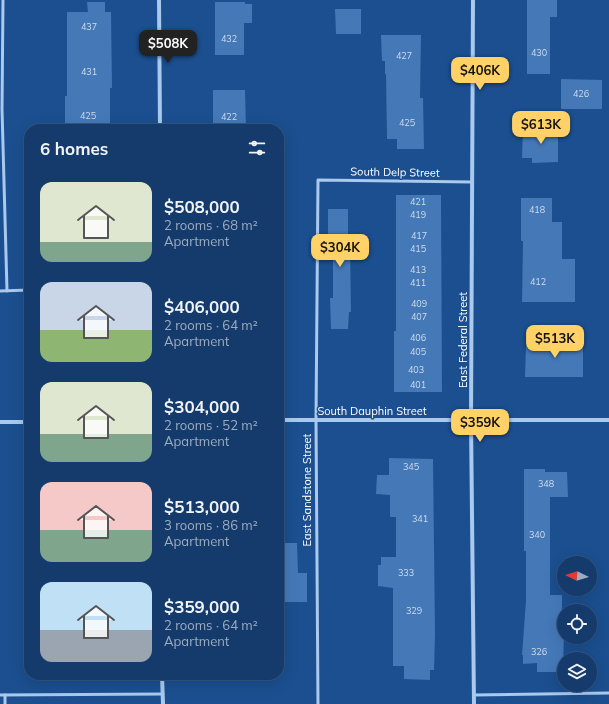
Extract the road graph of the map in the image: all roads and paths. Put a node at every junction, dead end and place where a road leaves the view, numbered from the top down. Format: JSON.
{"nodes":[{"id":1,"x":4,"y":0,"type":"edge"},
{"id":2,"x":159,"y":0,"type":"edge"},
{"id":3,"x":473,"y":0,"type":"edge"},
{"id":4,"x":160,"y":124,"type":"edge"},
{"id":5,"x":318,"y":180,"type":"joint"},
{"id":6,"x":472,"y":182,"type":"junction"},
{"id":7,"x":24,"y":290,"type":"edge"},
{"id":8,"x":0,"y":291,"type":"edge"},
{"id":9,"x":6,"y":291,"type":"junction"},
{"id":10,"x":284,"y":420,"type":"edge"},
{"id":11,"x":316,"y":420,"type":"junction"},
{"id":12,"x":471,"y":420,"type":"junction"},
{"id":13,"x":609,"y":420,"type":"edge"},
{"id":14,"x":0,"y":422,"type":"edge"},
{"id":15,"x":24,"y":422,"type":"edge"},
{"id":16,"x":162,"y":680,"type":"edge"},
{"id":17,"x":609,"y":693,"type":"edge"},
{"id":18,"x":162,"y":694,"type":"junction"},
{"id":19,"x":0,"y":695,"type":"edge"},
{"id":20,"x":5,"y":695,"type":"junction"},
{"id":21,"x":474,"y":695,"type":"junction"},
{"id":22,"x":6,"y":704,"type":"edge"},
{"id":23,"x":162,"y":704,"type":"edge"},
{"id":24,"x":318,"y":704,"type":"edge"},
{"id":25,"x":474,"y":704,"type":"edge"}],
"edges":[{"from":1,"to":9,"type":"lane"},
{"from":2,"to":4,"type":"street"},
{"from":3,"to":6,"type":"street","name":"East Federal Street"},
{"from":5,"to":6,"type":"lane","name":"South Delp Street"},
{"from":5,"to":11,"type":"lane","name":"East Sandstone Street"},
{"from":6,"to":12,"type":"street","name":"East Federal Street"},
{"from":7,"to":9,"type":"lane"},
{"from":8,"to":9,"type":"lane"},
{"from":10,"to":11,"type":"street","name":"South Dauphin Street"},
{"from":11,"to":12,"type":"street","name":"South Dauphin Street"},
{"from":11,"to":24,"type":"lane","name":"East Sandstone Street"},
{"from":12,"to":13,"type":"street","name":"South Dauphin Street"},
{"from":12,"to":21,"type":"street","name":"East Federal Street"},
{"from":14,"to":15,"type":"street"},
{"from":16,"to":18,"type":"street"},
{"from":17,"to":21,"type":"lane"},
{"from":18,"to":20,"type":"lane"},
{"from":18,"to":23,"type":"street"},
{"from":19,"to":20,"type":"lane"},
{"from":20,"to":22,"type":"lane"},
{"from":21,"to":25,"type":"street","name":"East Federal Street"}]}
